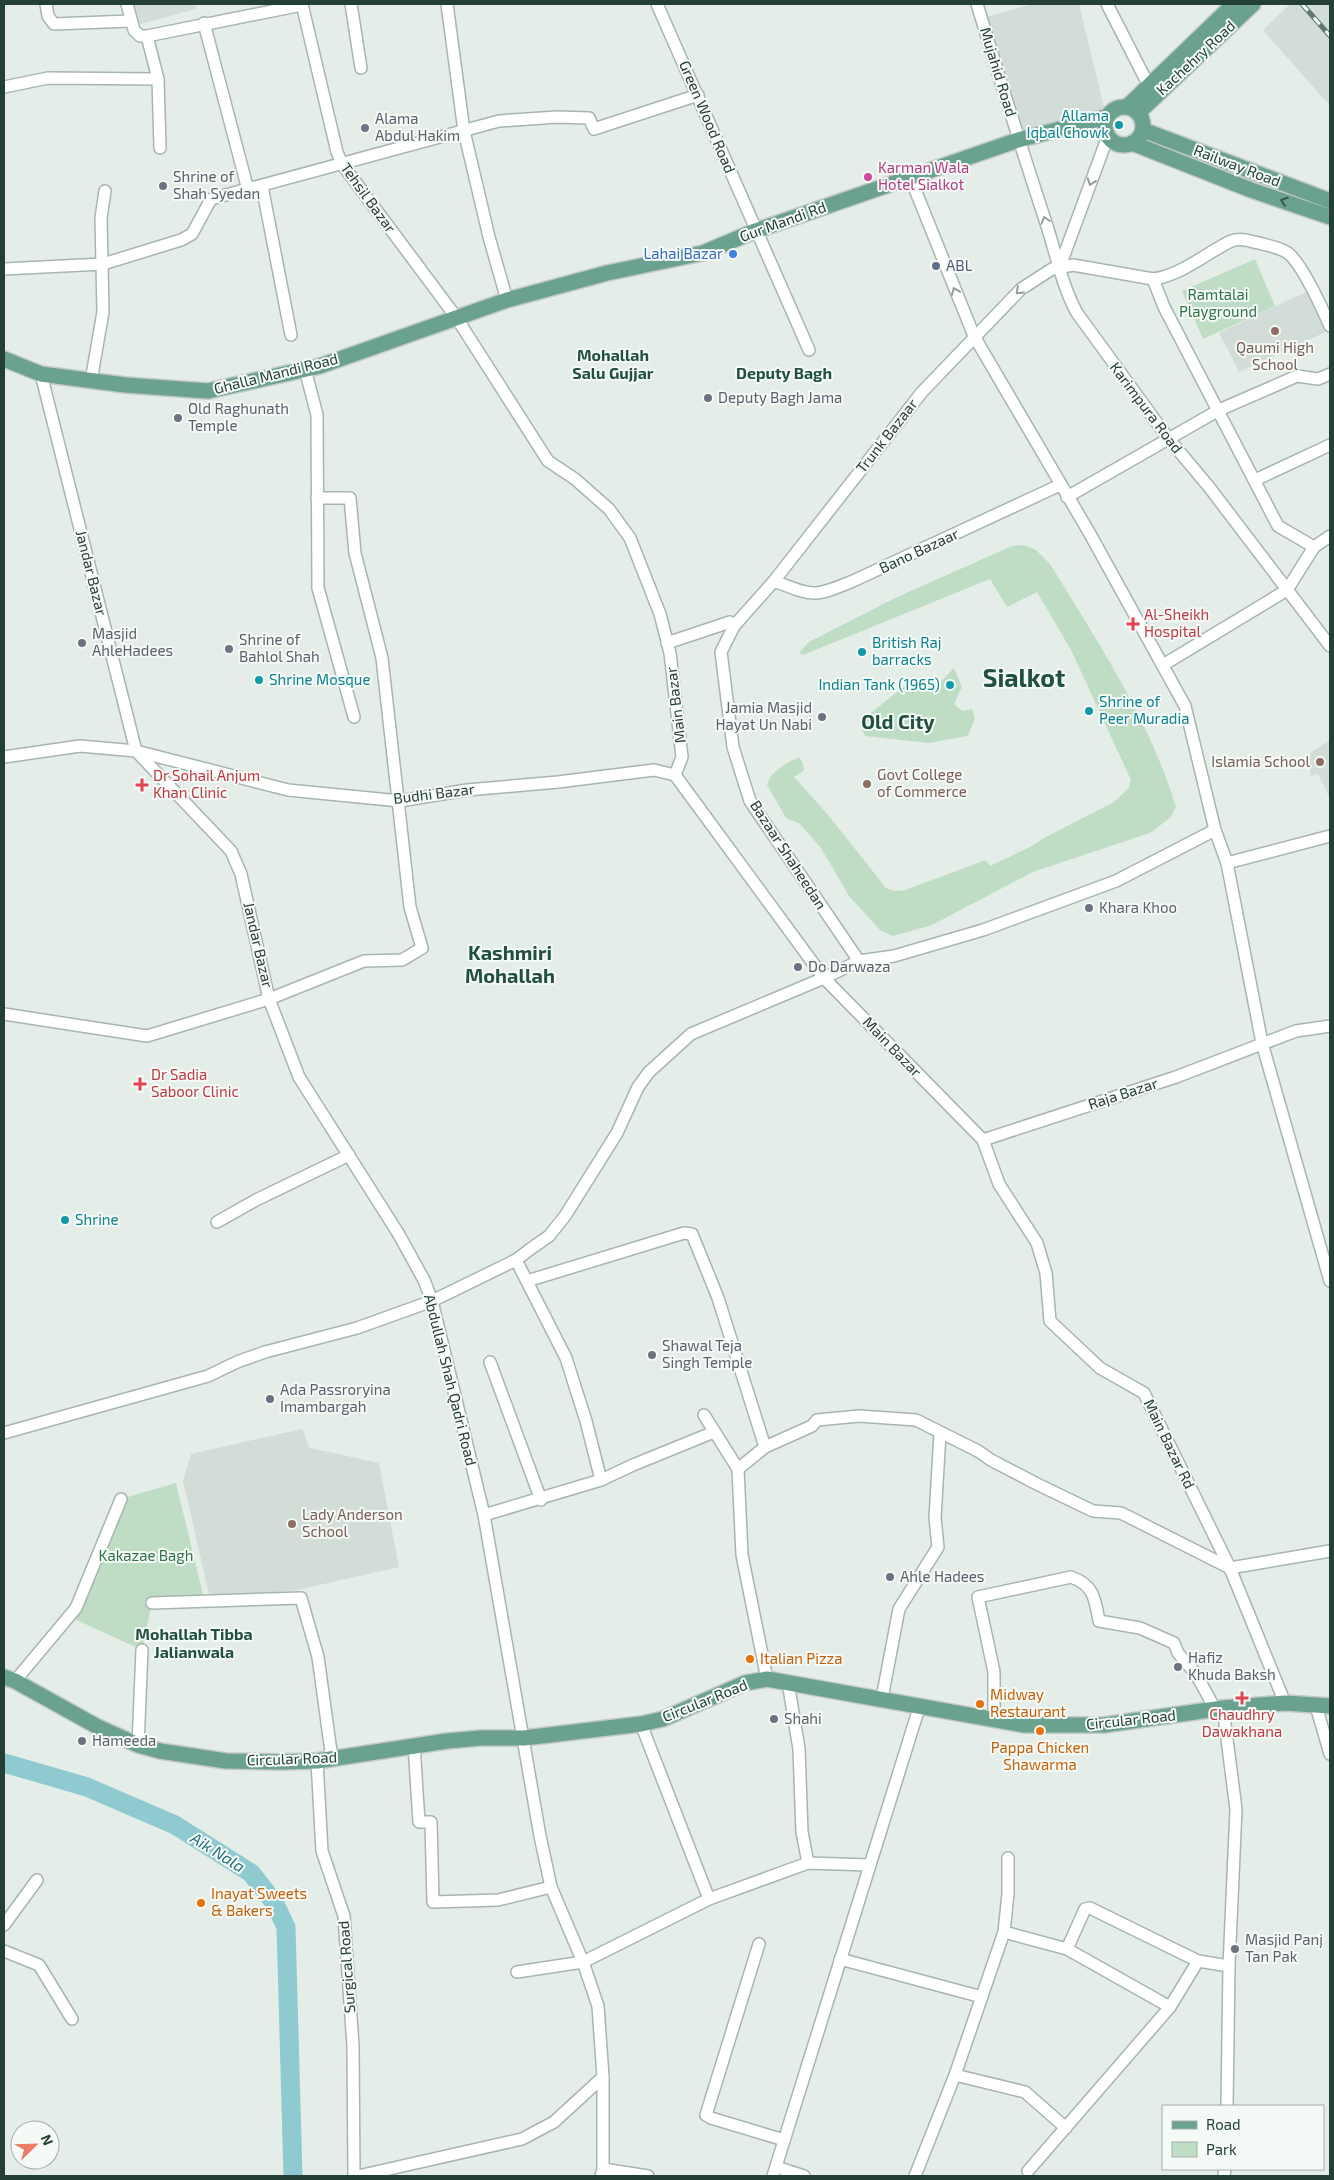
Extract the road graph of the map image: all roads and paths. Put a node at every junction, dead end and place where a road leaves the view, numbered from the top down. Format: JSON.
{"nodes":[{"id":1,"x":46,"y":4,"type":"edge"},
{"id":2,"x":127,"y":4,"type":"edge"},
{"id":3,"x":302,"y":4,"type":"edge"},
{"id":4,"x":351,"y":4,"type":"edge"},
{"id":5,"x":447,"y":4,"type":"edge"},
{"id":6,"x":657,"y":4,"type":"edge"},
{"id":7,"x":977,"y":4,"type":"edge"},
{"id":8,"x":1107,"y":4,"type":"edge"},
{"id":9,"x":1234,"y":4,"type":"edge"},
{"id":10,"x":1253,"y":4,"type":"edge"},
{"id":11,"x":130,"y":21,"type":"junction"},
{"id":12,"x":204,"y":23,"type":"junction"},
{"id":13,"x":146,"y":36,"type":"junction"},
{"id":14,"x":361,"y":68,"type":"dead end"},
{"id":15,"x":158,"y":79,"type":"junction"},
{"id":16,"x":1149,"y":86,"type":"junction"},
{"id":17,"x":4,"y":87,"type":"edge"},
{"id":18,"x":698,"y":95,"type":"junction"},
{"id":19,"x":1133,"y":109,"type":"junction"},
{"id":20,"x":1106,"y":117,"type":"junction"},
{"id":21,"x":1143,"y":130,"type":"junction"},
{"id":22,"x":464,"y":131,"type":"junction"},
{"id":23,"x":1108,"y":136,"type":"junction"},
{"id":24,"x":1018,"y":140,"type":"junction"},
{"id":25,"x":1132,"y":144,"type":"junction"},
{"id":26,"x":160,"y":148,"type":"dead end"},
{"id":27,"x":342,"y":164,"type":"junction"},
{"id":28,"x":910,"y":177,"type":"junction"},
{"id":29,"x":262,"y":186,"type":"junction"},
{"id":30,"x":248,"y":190,"type":"junction"},
{"id":31,"x":105,"y":191,"type":"dead end"},
{"id":32,"x":1330,"y":201,"type":"edge"},
{"id":33,"x":1330,"y":217,"type":"edge"},
{"id":34,"x":754,"y":231,"type":"junction"},
{"id":35,"x":103,"y":264,"type":"junction"},
{"id":36,"x":1060,"y":266,"type":"junction"},
{"id":37,"x":4,"y":269,"type":"edge"},
{"id":38,"x":1153,"y":279,"type":"junction"},
{"id":39,"x":506,"y":300,"type":"junction"},
{"id":40,"x":456,"y":316,"type":"junction"},
{"id":41,"x":1330,"y":326,"type":"edge"},
{"id":42,"x":291,"y":336,"type":"dead end"},
{"id":43,"x":974,"y":336,"type":"junction"},
{"id":44,"x":809,"y":350,"type":"dead end"},
{"id":45,"x":4,"y":359,"type":"edge"},
{"id":46,"x":305,"y":369,"type":"junction"},
{"id":47,"x":41,"y":374,"type":"junction"},
{"id":48,"x":1330,"y":374,"type":"edge"},
{"id":49,"x":91,"y":381,"type":"junction"},
{"id":50,"x":1219,"y":410,"type":"junction"},
{"id":51,"x":1168,"y":438,"type":"junction"},
{"id":52,"x":1330,"y":445,"type":"edge"},
{"id":53,"x":1255,"y":480,"type":"junction"},
{"id":54,"x":1060,"y":485,"type":"junction"},
{"id":55,"x":1068,"y":497,"type":"junction"},
{"id":56,"x":316,"y":498,"type":"junction"},
{"id":57,"x":1330,"y":536,"type":"edge"},
{"id":58,"x":1314,"y":546,"type":"junction"},
{"id":59,"x":774,"y":582,"type":"junction"},
{"id":60,"x":1287,"y":590,"type":"junction"},
{"id":61,"x":734,"y":626,"type":"junction"},
{"id":62,"x":667,"y":643,"type":"junction"},
{"id":63,"x":1330,"y":646,"type":"edge"},
{"id":64,"x":1163,"y":665,"type":"junction"},
{"id":65,"x":354,"y":717,"type":"dead end"},
{"id":66,"x":136,"y":751,"type":"junction"},
{"id":67,"x":4,"y":757,"type":"edge"},
{"id":68,"x":675,"y":775,"type":"junction"},
{"id":69,"x":400,"y":801,"type":"junction"},
{"id":70,"x":1215,"y":830,"type":"junction"},
{"id":71,"x":1330,"y":836,"type":"edge"},
{"id":72,"x":1226,"y":863,"type":"junction"},
{"id":73,"x":859,"y":961,"type":"junction"},
{"id":74,"x":824,"y":978,"type":"junction"},
{"id":75,"x":269,"y":998,"type":"junction"},
{"id":76,"x":4,"y":1014,"type":"edge"},
{"id":77,"x":1330,"y":1026,"type":"edge"},
{"id":78,"x":1262,"y":1043,"type":"junction"},
{"id":79,"x":983,"y":1140,"type":"junction"},
{"id":80,"x":349,"y":1155,"type":"junction"},
{"id":81,"x":217,"y":1222,"type":"dead end"},
{"id":82,"x":516,"y":1260,"type":"junction"},
{"id":83,"x":527,"y":1281,"type":"junction"},
{"id":84,"x":1330,"y":1281,"type":"edge"},
{"id":85,"x":432,"y":1301,"type":"junction"},
{"id":86,"x":490,"y":1362,"type":"dead end"},
{"id":87,"x":704,"y":1415,"type":"dead end"},
{"id":88,"x":714,"y":1432,"type":"junction"},
{"id":89,"x":4,"y":1433,"type":"edge"},
{"id":90,"x":940,"y":1433,"type":"junction"},
{"id":91,"x":765,"y":1447,"type":"junction"},
{"id":92,"x":738,"y":1469,"type":"junction"},
{"id":93,"x":600,"y":1480,"type":"junction"},
{"id":94,"x":121,"y":1499,"type":"dead end"},
{"id":95,"x":541,"y":1500,"type":"junction"},
{"id":96,"x":484,"y":1515,"type":"junction"},
{"id":97,"x":1330,"y":1551,"type":"edge"},
{"id":98,"x":1230,"y":1568,"type":"junction"},
{"id":99,"x":152,"y":1603,"type":"dead end"},
{"id":100,"x":142,"y":1650,"type":"dead end"},
{"id":101,"x":767,"y":1678,"type":"junction"},
{"id":102,"x":10,"y":1679,"type":"edge"},
{"id":103,"x":788,"y":1682,"type":"junction"},
{"id":104,"x":882,"y":1698,"type":"junction"},
{"id":105,"x":1285,"y":1702,"type":"junction"},
{"id":106,"x":1323,"y":1706,"type":"edge"},
{"id":107,"x":919,"y":1708,"type":"junction"},
{"id":108,"x":1219,"y":1708,"type":"junction"},
{"id":109,"x":994,"y":1720,"type":"junction"},
{"id":110,"x":641,"y":1724,"type":"junction"},
{"id":111,"x":524,"y":1738,"type":"junction"},
{"id":112,"x":138,"y":1745,"type":"junction"},
{"id":113,"x":414,"y":1745,"type":"junction"},
{"id":114,"x":1330,"y":1754,"type":"edge"},
{"id":115,"x":332,"y":1759,"type":"junction"},
{"id":116,"x":317,"y":1761,"type":"junction"},
{"id":117,"x":1008,"y":1858,"type":"dead end"},
{"id":118,"x":808,"y":1863,"type":"junction"},
{"id":119,"x":869,"y":1864,"type":"junction"},
{"id":120,"x":37,"y":1880,"type":"dead end"},
{"id":121,"x":551,"y":1887,"type":"junction"},
{"id":122,"x":709,"y":1899,"type":"junction"},
{"id":123,"x":4,"y":1925,"type":"edge"},
{"id":124,"x":1004,"y":1932,"type":"junction"},
{"id":125,"x":759,"y":1944,"type":"dead end"},
{"id":126,"x":1067,"y":1949,"type":"junction"},
{"id":127,"x":4,"y":1952,"type":"edge"},
{"id":128,"x":840,"y":1959,"type":"junction"},
{"id":129,"x":1198,"y":1961,"type":"junction"},
{"id":130,"x":584,"y":1962,"type":"junction"},
{"id":131,"x":1229,"y":1966,"type":"junction"},
{"id":132,"x":517,"y":1972,"type":"dead end"},
{"id":133,"x":982,"y":1997,"type":"junction"},
{"id":134,"x":1170,"y":2007,"type":"junction"},
{"id":135,"x":72,"y":2018,"type":"dead end"},
{"id":136,"x":955,"y":2075,"type":"junction"},
{"id":137,"x":604,"y":2076,"type":"junction"},
{"id":138,"x":1227,"y":2105,"type":"edge"},
{"id":139,"x":1066,"y":2128,"type":"junction"},
{"id":140,"x":784,"y":2140,"type":"junction"},
{"id":141,"x":1028,"y":2171,"type":"dead end"},
{"id":142,"x":602,"y":2172,"type":"edge"},
{"id":143,"x":775,"y":2172,"type":"edge"},
{"id":144,"x":354,"y":2176,"type":"edge"},
{"id":145,"x":358,"y":2176,"type":"edge"},
{"id":146,"x":648,"y":2176,"type":"edge"},
{"id":147,"x":804,"y":2176,"type":"edge"},
{"id":148,"x":914,"y":2176,"type":"edge"}],
"edges":[{"from":1,"to":11,"type":"street"},
{"from":2,"to":11,"type":"street"},
{"from":3,"to":12,"type":"street"},
{"from":3,"to":27,"type":"street","name":"Tehsil Bazar"},
{"from":4,"to":14,"type":"street"},
{"from":5,"to":22,"type":"street"},
{"from":6,"to":18,"type":"street","name":"Green Wood Road"},
{"from":7,"to":24,"type":"street","name":"Mujahid Road"},
{"from":8,"to":16,"type":"street"},
{"from":9,"to":16,"type":"main road","name":"Kachehry Road"},
{"from":10,"to":19,"type":"main road","name":"Kachehry Road"},
{"from":11,"to":13,"type":"street"},
{"from":12,"to":13,"type":"street"},
{"from":12,"to":30,"type":"street"},
{"from":13,"to":15,"type":"street"},
{"from":15,"to":17,"type":"street"},
{"from":15,"to":26,"type":"street"},
{"from":16,"to":19,"type":"main road","name":"Kachehry Road"},
{"from":18,"to":22,"type":"street"},
{"from":18,"to":34,"type":"street","name":"Green Wood Road"},
{"from":19,"to":20,"type":"main road"},
{"from":19,"to":21,"type":"main road"},
{"from":20,"to":23,"type":"main road"},
{"from":20,"to":24,"type":"main road","name":"Gur Mandi Rd"},
{"from":21,"to":25,"type":"main road"},
{"from":21,"to":32,"type":"main road","name":"Railway Road"},
{"from":22,"to":27,"type":"street"},
{"from":22,"to":39,"type":"street"},
{"from":23,"to":25,"type":"main road"},
{"from":23,"to":36,"type":"street","one_way":true},
{"from":24,"to":28,"type":"main road","name":"Gur Mandi Rd"},
{"from":36,"to":24,"type":"street","name":"Karimpura Road","one_way":true},
{"from":33,"to":25,"type":"main road","one_way":true},
{"from":27,"to":29,"type":"street"},
{"from":27,"to":40,"type":"street","name":"Tehsil Bazar"},
{"from":28,"to":34,"type":"main road","name":"Gur Mandi Rd"},
{"from":43,"to":28,"type":"street","one_way":true},
{"from":29,"to":30,"type":"street"},
{"from":29,"to":42,"type":"street"},
{"from":30,"to":35,"type":"street"},
{"from":31,"to":35,"type":"street"},
{"from":34,"to":39,"type":"main road","name":"Gur Mandi Rd"},
{"from":34,"to":44,"type":"street","name":"Green Wood Road"},
{"from":35,"to":37,"type":"street"},
{"from":35,"to":49,"type":"street"},
{"from":36,"to":38,"type":"street"},
{"from":36,"to":43,"type":"street","name":"Trunk Bazaar","one_way":true},
{"from":36,"to":51,"type":"street","name":"Karimpura Road"},
{"from":38,"to":41,"type":"street"},
{"from":38,"to":50,"type":"street"},
{"from":39,"to":40,"type":"main road","name":"Gur Mandi Rd"},
{"from":40,"to":46,"type":"main road","name":"Ghalla Mandi Road"},
{"from":40,"to":62,"type":"street","name":"Main Bazar"},
{"from":43,"to":54,"type":"street"},
{"from":43,"to":59,"type":"street","name":"Trunk Bazaar"},
{"from":45,"to":47,"type":"main road","name":"Ghalla Mandi Road"},
{"from":46,"to":49,"type":"main road","name":"Ghalla Mandi Road"},
{"from":46,"to":56,"type":"street"},
{"from":47,"to":49,"type":"main road","name":"Ghalla Mandi Road"},
{"from":47,"to":66,"type":"street","name":"Jandar Bazar"},
{"from":48,"to":50,"type":"street"},
{"from":50,"to":51,"type":"street"},
{"from":50,"to":53,"type":"street"},
{"from":51,"to":55,"type":"street"},
{"from":51,"to":60,"type":"street","name":"Karimpura Road"},
{"from":52,"to":53,"type":"street"},
{"from":53,"to":58,"type":"street"},
{"from":54,"to":55,"type":"street"},
{"from":54,"to":59,"type":"street","name":"Bano Bazaar"},
{"from":55,"to":64,"type":"street"},
{"from":56,"to":65,"type":"street"},
{"from":56,"to":69,"type":"street"},
{"from":57,"to":58,"type":"street"},
{"from":58,"to":60,"type":"street"},
{"from":59,"to":61,"type":"street","name":"Trunk Bazaar"},
{"from":60,"to":63,"type":"street","name":"Karimpura Road"},
{"from":60,"to":64,"type":"street"},
{"from":61,"to":62,"type":"street"},
{"from":61,"to":73,"type":"street","name":"Bazaar Shaheedan"},
{"from":62,"to":68,"type":"street","name":"Main Bazar"},
{"from":64,"to":70,"type":"street"},
{"from":66,"to":67,"type":"street","name":"Budhi Bazar"},
{"from":66,"to":69,"type":"street","name":"Budhi Bazar"},
{"from":66,"to":75,"type":"street","name":"Jandar Bazar"},
{"from":68,"to":69,"type":"street","name":"Budhi Bazar"},
{"from":68,"to":74,"type":"street","name":"Main Bazar"},
{"from":69,"to":75,"type":"street"},
{"from":70,"to":72,"type":"street"},
{"from":70,"to":73,"type":"street"},
{"from":71,"to":72,"type":"street"},
{"from":72,"to":78,"type":"street"},
{"from":73,"to":74,"type":"street"},
{"from":74,"to":79,"type":"street","name":"Main Bazar"},
{"from":74,"to":82,"type":"street"},
{"from":75,"to":76,"type":"street"},
{"from":75,"to":80,"type":"street","name":"Abdullah Shah Qadri Road"},
{"from":77,"to":78,"type":"street","name":"Raja Bazar"},
{"from":78,"to":79,"type":"street","name":"Raja Bazar"},
{"from":78,"to":84,"type":"street"},
{"from":79,"to":98,"type":"street","name":"Main Bazar Rd"},
{"from":80,"to":81,"type":"street"},
{"from":80,"to":85,"type":"street","name":"Abdullah Shah Qadri Road"},
{"from":82,"to":83,"type":"street"},
{"from":82,"to":85,"type":"street"},
{"from":83,"to":91,"type":"street"},
{"from":83,"to":93,"type":"street"},
{"from":85,"to":89,"type":"street"},
{"from":85,"to":96,"type":"street","name":"Abdullah Shah Qadri Road"},
{"from":86,"to":95,"type":"street"},
{"from":87,"to":88,"type":"street"},
{"from":88,"to":92,"type":"street"},
{"from":88,"to":93,"type":"street"},
{"from":90,"to":91,"type":"street"},
{"from":90,"to":98,"type":"street"},
{"from":90,"to":104,"type":"street"},
{"from":91,"to":92,"type":"street"},
{"from":92,"to":101,"type":"street"},
{"from":93,"to":95,"type":"street"},
{"from":94,"to":102,"type":"street"},
{"from":95,"to":96,"type":"street"},
{"from":96,"to":111,"type":"street","name":"Abdullah Shah Qadri Road"},
{"from":97,"to":98,"type":"street"},
{"from":98,"to":105,"type":"street","name":"Main Bazar Rd"},
{"from":99,"to":115,"type":"street"},
{"from":100,"to":112,"type":"street"},
{"from":101,"to":103,"type":"main road","name":"Circular Road"},
{"from":101,"to":110,"type":"main road","name":"Circular Road"},
{"from":102,"to":112,"type":"main road","name":"Circular Road"},
{"from":103,"to":104,"type":"main road","name":"Circular Road"},
{"from":103,"to":118,"type":"street"},
{"from":104,"to":107,"type":"main road","name":"Circular Road"},
{"from":105,"to":106,"type":"main road","name":"Circular Road"},
{"from":105,"to":108,"type":"main road","name":"Circular Road"},
{"from":106,"to":114,"type":"street"},
{"from":107,"to":109,"type":"main road","name":"Circular Road"},
{"from":107,"to":119,"type":"street"},
{"from":108,"to":109,"type":"main road","name":"Circular Road"},
{"from":108,"to":109,"type":"street"},
{"from":108,"to":131,"type":"street"},
{"from":110,"to":111,"type":"main road","name":"Circular Road"},
{"from":110,"to":122,"type":"street"},
{"from":111,"to":113,"type":"main road","name":"Circular Road"},
{"from":111,"to":121,"type":"street","name":"Abdullah Shah Qadri Road"},
{"from":112,"to":116,"type":"main road","name":"Circular Road"},
{"from":113,"to":115,"type":"main road","name":"Circular Road"},
{"from":113,"to":121,"type":"street"},
{"from":115,"to":116,"type":"main road","name":"Circular Road"},
{"from":116,"to":144,"type":"street","name":"Surgical Road"},
{"from":117,"to":124,"type":"street"},
{"from":118,"to":119,"type":"street"},
{"from":118,"to":122,"type":"street"},
{"from":119,"to":128,"type":"street"},
{"from":120,"to":123,"type":"street"},
{"from":121,"to":130,"type":"street","name":"Abdullah Shah Qadri Road"},
{"from":122,"to":130,"type":"street"},
{"from":124,"to":126,"type":"street"},
{"from":124,"to":133,"type":"street"},
{"from":125,"to":140,"type":"street"},
{"from":126,"to":129,"type":"street"},
{"from":126,"to":134,"type":"street"},
{"from":127,"to":135,"type":"street"},
{"from":128,"to":133,"type":"street"},
{"from":128,"to":140,"type":"street"},
{"from":129,"to":131,"type":"street"},
{"from":129,"to":134,"type":"street"},
{"from":130,"to":132,"type":"street"},
{"from":130,"to":137,"type":"street","name":"Abdullah Shah Qadri Road"},
{"from":131,"to":138,"type":"street"},
{"from":133,"to":136,"type":"street"},
{"from":134,"to":139,"type":"street"},
{"from":136,"to":139,"type":"street"},
{"from":136,"to":148,"type":"street"},
{"from":137,"to":142,"type":"street","name":"Abdullah Shah Qadri Road"},
{"from":137,"to":145,"type":"street"},
{"from":139,"to":141,"type":"street"},
{"from":140,"to":143,"type":"street"},
{"from":142,"to":146,"type":"street"},
{"from":143,"to":147,"type":"street"}]}
